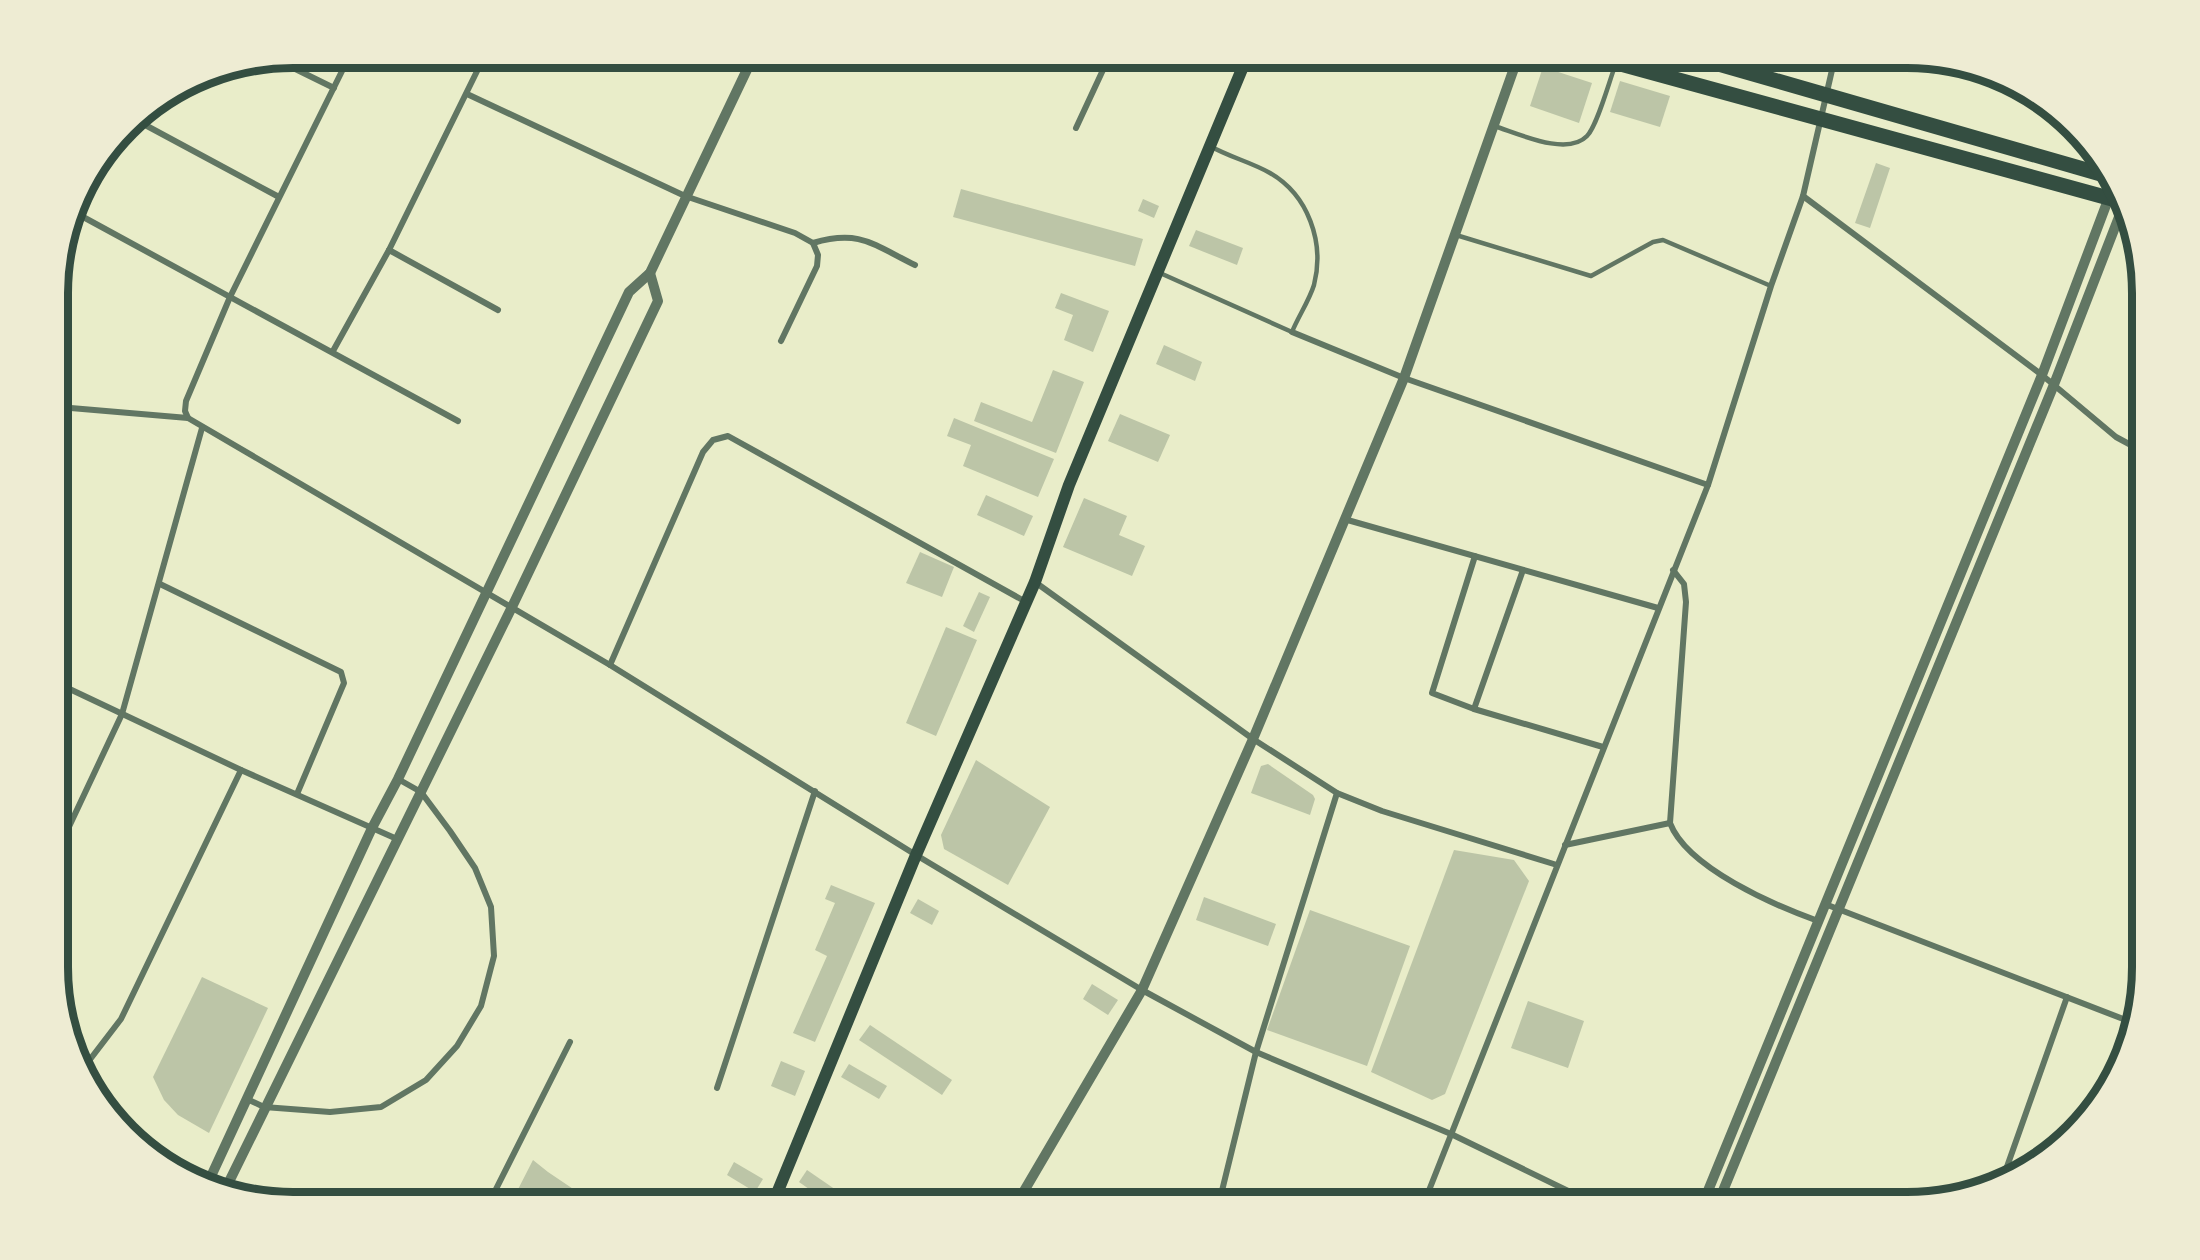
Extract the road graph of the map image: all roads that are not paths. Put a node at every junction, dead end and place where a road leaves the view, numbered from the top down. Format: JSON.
{"nodes":[{"id":1,"x":293,"y":68,"type":"edge"},
{"id":2,"x":344,"y":68,"type":"edge"},
{"id":3,"x":479,"y":68,"type":"edge"},
{"id":4,"x":748,"y":68,"type":"edge"},
{"id":5,"x":1104,"y":68,"type":"edge"},
{"id":6,"x":1242,"y":68,"type":"edge"},
{"id":7,"x":1514,"y":68,"type":"edge"},
{"id":8,"x":1614,"y":68,"type":"edge"},
{"id":9,"x":1634,"y":68,"type":"edge"},
{"id":10,"x":1731,"y":68,"type":"edge"},
{"id":11,"x":1832,"y":68,"type":"edge"},
{"id":12,"x":334,"y":88,"type":"junction"},
{"id":13,"x":467,"y":94,"type":"junction"},
{"id":14,"x":1826,"y":96,"type":"junction"},
{"id":15,"x":1821,"y":121,"type":"junction"},
{"id":16,"x":143,"y":124,"type":"edge"},
{"id":17,"x":1494,"y":126,"type":"junction"},
{"id":18,"x":1076,"y":128,"type":"dead end"},
{"id":19,"x":1210,"y":146,"type":"junction"},
{"id":20,"x":2098,"y":173,"type":"edge"},
{"id":21,"x":2110,"y":195,"type":"edge"},
{"id":22,"x":685,"y":196,"type":"junction"},
{"id":23,"x":1803,"y":196,"type":"junction"},
{"id":24,"x":279,"y":197,"type":"junction"},
{"id":25,"x":2115,"y":205,"type":"edge"},
{"id":26,"x":2115,"y":206,"type":"edge"},
{"id":27,"x":81,"y":216,"type":"edge"},
{"id":28,"x":1455,"y":235,"type":"junction"},
{"id":29,"x":813,"y":243,"type":"junction"},
{"id":30,"x":389,"y":250,"type":"junction"},
{"id":31,"x":915,"y":264,"type":"dead end"},
{"id":32,"x":1158,"y":272,"type":"junction"},
{"id":33,"x":650,"y":273,"type":"junction"},
{"id":34,"x":1771,"y":286,"type":"junction"},
{"id":35,"x":230,"y":297,"type":"junction"},
{"id":36,"x":498,"y":310,"type":"dead end"},
{"id":37,"x":1292,"y":332,"type":"junction"},
{"id":38,"x":781,"y":341,"type":"dead end"},
{"id":39,"x":333,"y":351,"type":"junction"},
{"id":40,"x":2042,"y":375,"type":"junction"},
{"id":41,"x":1404,"y":378,"type":"junction"},
{"id":42,"x":2053,"y":387,"type":"junction"},
{"id":43,"x":68,"y":408,"type":"edge"},
{"id":44,"x":188,"y":418,"type":"junction"},
{"id":45,"x":458,"y":421,"type":"dead end"},
{"id":46,"x":202,"y":428,"type":"junction"},
{"id":47,"x":2132,"y":446,"type":"edge"},
{"id":48,"x":1708,"y":485,"type":"junction"},
{"id":49,"x":1343,"y":519,"type":"junction"},
{"id":50,"x":1475,"y":556,"type":"junction"},
{"id":51,"x":1523,"y":570,"type":"junction"},
{"id":52,"x":1673,"y":570,"type":"junction"},
{"id":53,"x":1035,"y":582,"type":"junction"},
{"id":54,"x":160,"y":584,"type":"junction"},
{"id":55,"x":484,"y":594,"type":"junction"},
{"id":56,"x":1026,"y":602,"type":"junction"},
{"id":57,"x":1658,"y":608,"type":"junction"},
{"id":58,"x":511,"y":609,"type":"junction"},
{"id":59,"x":610,"y":665,"type":"junction"},
{"id":60,"x":68,"y":688,"type":"edge"},
{"id":61,"x":1474,"y":709,"type":"junction"},
{"id":62,"x":122,"y":714,"type":"junction"},
{"id":63,"x":1253,"y":739,"type":"junction"},
{"id":64,"x":1603,"y":747,"type":"junction"},
{"id":65,"x":242,"y":770,"type":"junction"},
{"id":66,"x":398,"y":779,"type":"junction"},
{"id":67,"x":815,"y":791,"type":"junction"},
{"id":68,"x":421,"y":792,"type":"junction"},
{"id":69,"x":1337,"y":793,"type":"junction"},
{"id":70,"x":297,"y":794,"type":"junction"},
{"id":71,"x":1670,"y":823,"type":"junction"},
{"id":72,"x":372,"y":828,"type":"junction"},
{"id":73,"x":68,"y":829,"type":"edge"},
{"id":74,"x":397,"y":839,"type":"junction"},
{"id":75,"x":1565,"y":844,"type":"junction"},
{"id":76,"x":916,"y":855,"type":"junction"},
{"id":77,"x":1557,"y":865,"type":"junction"},
{"id":78,"x":1825,"y":904,"type":"junction"},
{"id":79,"x":1839,"y":909,"type":"junction"},
{"id":80,"x":1818,"y":921,"type":"junction"},
{"id":81,"x":1142,"y":990,"type":"junction"},
{"id":82,"x":2067,"y":997,"type":"junction"},
{"id":83,"x":2126,"y":1020,"type":"edge"},
{"id":84,"x":570,"y":1042,"type":"dead end"},
{"id":85,"x":1256,"y":1052,"type":"junction"},
{"id":86,"x":88,"y":1061,"type":"edge"},
{"id":87,"x":717,"y":1088,"type":"dead end"},
{"id":88,"x":248,"y":1099,"type":"junction"},
{"id":89,"x":264,"y":1107,"type":"junction"},
{"id":90,"x":1451,"y":1134,"type":"junction"},
{"id":91,"x":2006,"y":1169,"type":"edge"},
{"id":92,"x":211,"y":1177,"type":"edge"},
{"id":93,"x":228,"y":1183,"type":"edge"},
{"id":94,"x":495,"y":1192,"type":"edge"},
{"id":95,"x":778,"y":1192,"type":"edge"},
{"id":96,"x":1023,"y":1192,"type":"edge"},
{"id":97,"x":1222,"y":1192,"type":"edge"},
{"id":98,"x":1428,"y":1192,"type":"edge"},
{"id":99,"x":1570,"y":1192,"type":"edge"},
{"id":100,"x":1707,"y":1192,"type":"edge"},
{"id":101,"x":1723,"y":1192,"type":"edge"}],
"edges":[{"from":1,"to":12,"type":"street"},
{"from":2,"to":12,"type":"street"},
{"from":3,"to":13,"type":"street"},
{"from":4,"to":22,"type":"street"},
{"from":5,"to":18,"type":"street"},
{"from":6,"to":19,"type":"main road"},
{"from":7,"to":17,"type":"street"},
{"from":8,"to":17,"type":"lane"},
{"from":9,"to":15,"type":"main road"},
{"from":10,"to":14,"type":"main road"},
{"from":11,"to":14,"type":"street"},
{"from":12,"to":24,"type":"street"},
{"from":13,"to":22,"type":"street"},
{"from":13,"to":30,"type":"street"},
{"from":14,"to":15,"type":"street"},
{"from":14,"to":20,"type":"main road"},
{"from":15,"to":21,"type":"main road"},
{"from":15,"to":23,"type":"street"},
{"from":16,"to":24,"type":"street"},
{"from":17,"to":28,"type":"street"},
{"from":19,"to":32,"type":"main road"},
{"from":19,"to":37,"type":"lane"},
{"from":22,"to":29,"type":"street"},
{"from":22,"to":33,"type":"street"},
{"from":23,"to":34,"type":"street"},
{"from":23,"to":40,"type":"street"},
{"from":24,"to":35,"type":"street"},
{"from":25,"to":40,"type":"street"},
{"from":26,"to":42,"type":"street"},
{"from":27,"to":35,"type":"street"},
{"from":28,"to":34,"type":"lane"},
{"from":28,"to":41,"type":"street"},
{"from":29,"to":31,"type":"street"},
{"from":29,"to":38,"type":"street"},
{"from":30,"to":36,"type":"street"},
{"from":30,"to":39,"type":"street"},
{"from":32,"to":37,"type":"lane"},
{"from":32,"to":53,"type":"main road"},
{"from":33,"to":55,"type":"street"},
{"from":33,"to":58,"type":"street"},
{"from":34,"to":48,"type":"street"},
{"from":35,"to":39,"type":"street"},
{"from":35,"to":44,"type":"street"},
{"from":37,"to":41,"type":"street"},
{"from":39,"to":45,"type":"street"},
{"from":40,"to":42,"type":"street"},
{"from":40,"to":78,"type":"street"},
{"from":41,"to":48,"type":"street"},
{"from":41,"to":49,"type":"street"},
{"from":42,"to":47,"type":"street"},
{"from":42,"to":79,"type":"street"},
{"from":43,"to":44,"type":"street"},
{"from":44,"to":46,"type":"street"},
{"from":46,"to":54,"type":"street"},
{"from":46,"to":55,"type":"street"},
{"from":48,"to":52,"type":"street"},
{"from":49,"to":50,"type":"street"},
{"from":49,"to":63,"type":"street"},
{"from":50,"to":51,"type":"street"},
{"from":50,"to":61,"type":"street"},
{"from":51,"to":57,"type":"street"},
{"from":51,"to":61,"type":"street"},
{"from":52,"to":57,"type":"street"},
{"from":52,"to":71,"type":"street"},
{"from":53,"to":56,"type":"main road"},
{"from":53,"to":63,"type":"street"},
{"from":54,"to":62,"type":"street"},
{"from":54,"to":70,"type":"street"},
{"from":55,"to":58,"type":"street"},
{"from":55,"to":66,"type":"street"},
{"from":56,"to":59,"type":"street"},
{"from":56,"to":76,"type":"main road"},
{"from":57,"to":64,"type":"street"},
{"from":58,"to":59,"type":"street"},
{"from":58,"to":68,"type":"street"},
{"from":59,"to":67,"type":"street"},
{"from":60,"to":62,"type":"street"},
{"from":61,"to":64,"type":"street"},
{"from":62,"to":65,"type":"street"},
{"from":62,"to":73,"type":"street"},
{"from":63,"to":69,"type":"street"},
{"from":63,"to":81,"type":"street"},
{"from":64,"to":75,"type":"street"},
{"from":65,"to":70,"type":"street"},
{"from":65,"to":86,"type":"street"},
{"from":66,"to":68,"type":"street"},
{"from":66,"to":72,"type":"street"},
{"from":67,"to":76,"type":"street"},
{"from":67,"to":87,"type":"street"},
{"from":68,"to":74,"type":"street"},
{"from":68,"to":89,"type":"street"},
{"from":69,"to":77,"type":"street"},
{"from":69,"to":85,"type":"street"},
{"from":70,"to":72,"type":"street"},
{"from":71,"to":75,"type":"street"},
{"from":71,"to":80,"type":"street"},
{"from":72,"to":74,"type":"street"},
{"from":72,"to":88,"type":"street"},
{"from":74,"to":89,"type":"street"},
{"from":75,"to":77,"type":"street"},
{"from":76,"to":81,"type":"street"},
{"from":76,"to":95,"type":"main road"},
{"from":77,"to":90,"type":"street"},
{"from":78,"to":79,"type":"street"},
{"from":78,"to":80,"type":"street"},
{"from":79,"to":82,"type":"street"},
{"from":79,"to":101,"type":"street"},
{"from":80,"to":100,"type":"street"},
{"from":81,"to":85,"type":"street"},
{"from":81,"to":96,"type":"street"},
{"from":82,"to":83,"type":"street"},
{"from":82,"to":91,"type":"street"},
{"from":84,"to":94,"type":"street"},
{"from":85,"to":90,"type":"street"},
{"from":85,"to":97,"type":"street"},
{"from":88,"to":89,"type":"street"},
{"from":88,"to":92,"type":"street"},
{"from":89,"to":93,"type":"street"},
{"from":90,"to":98,"type":"street"},
{"from":90,"to":99,"type":"street"}]}
